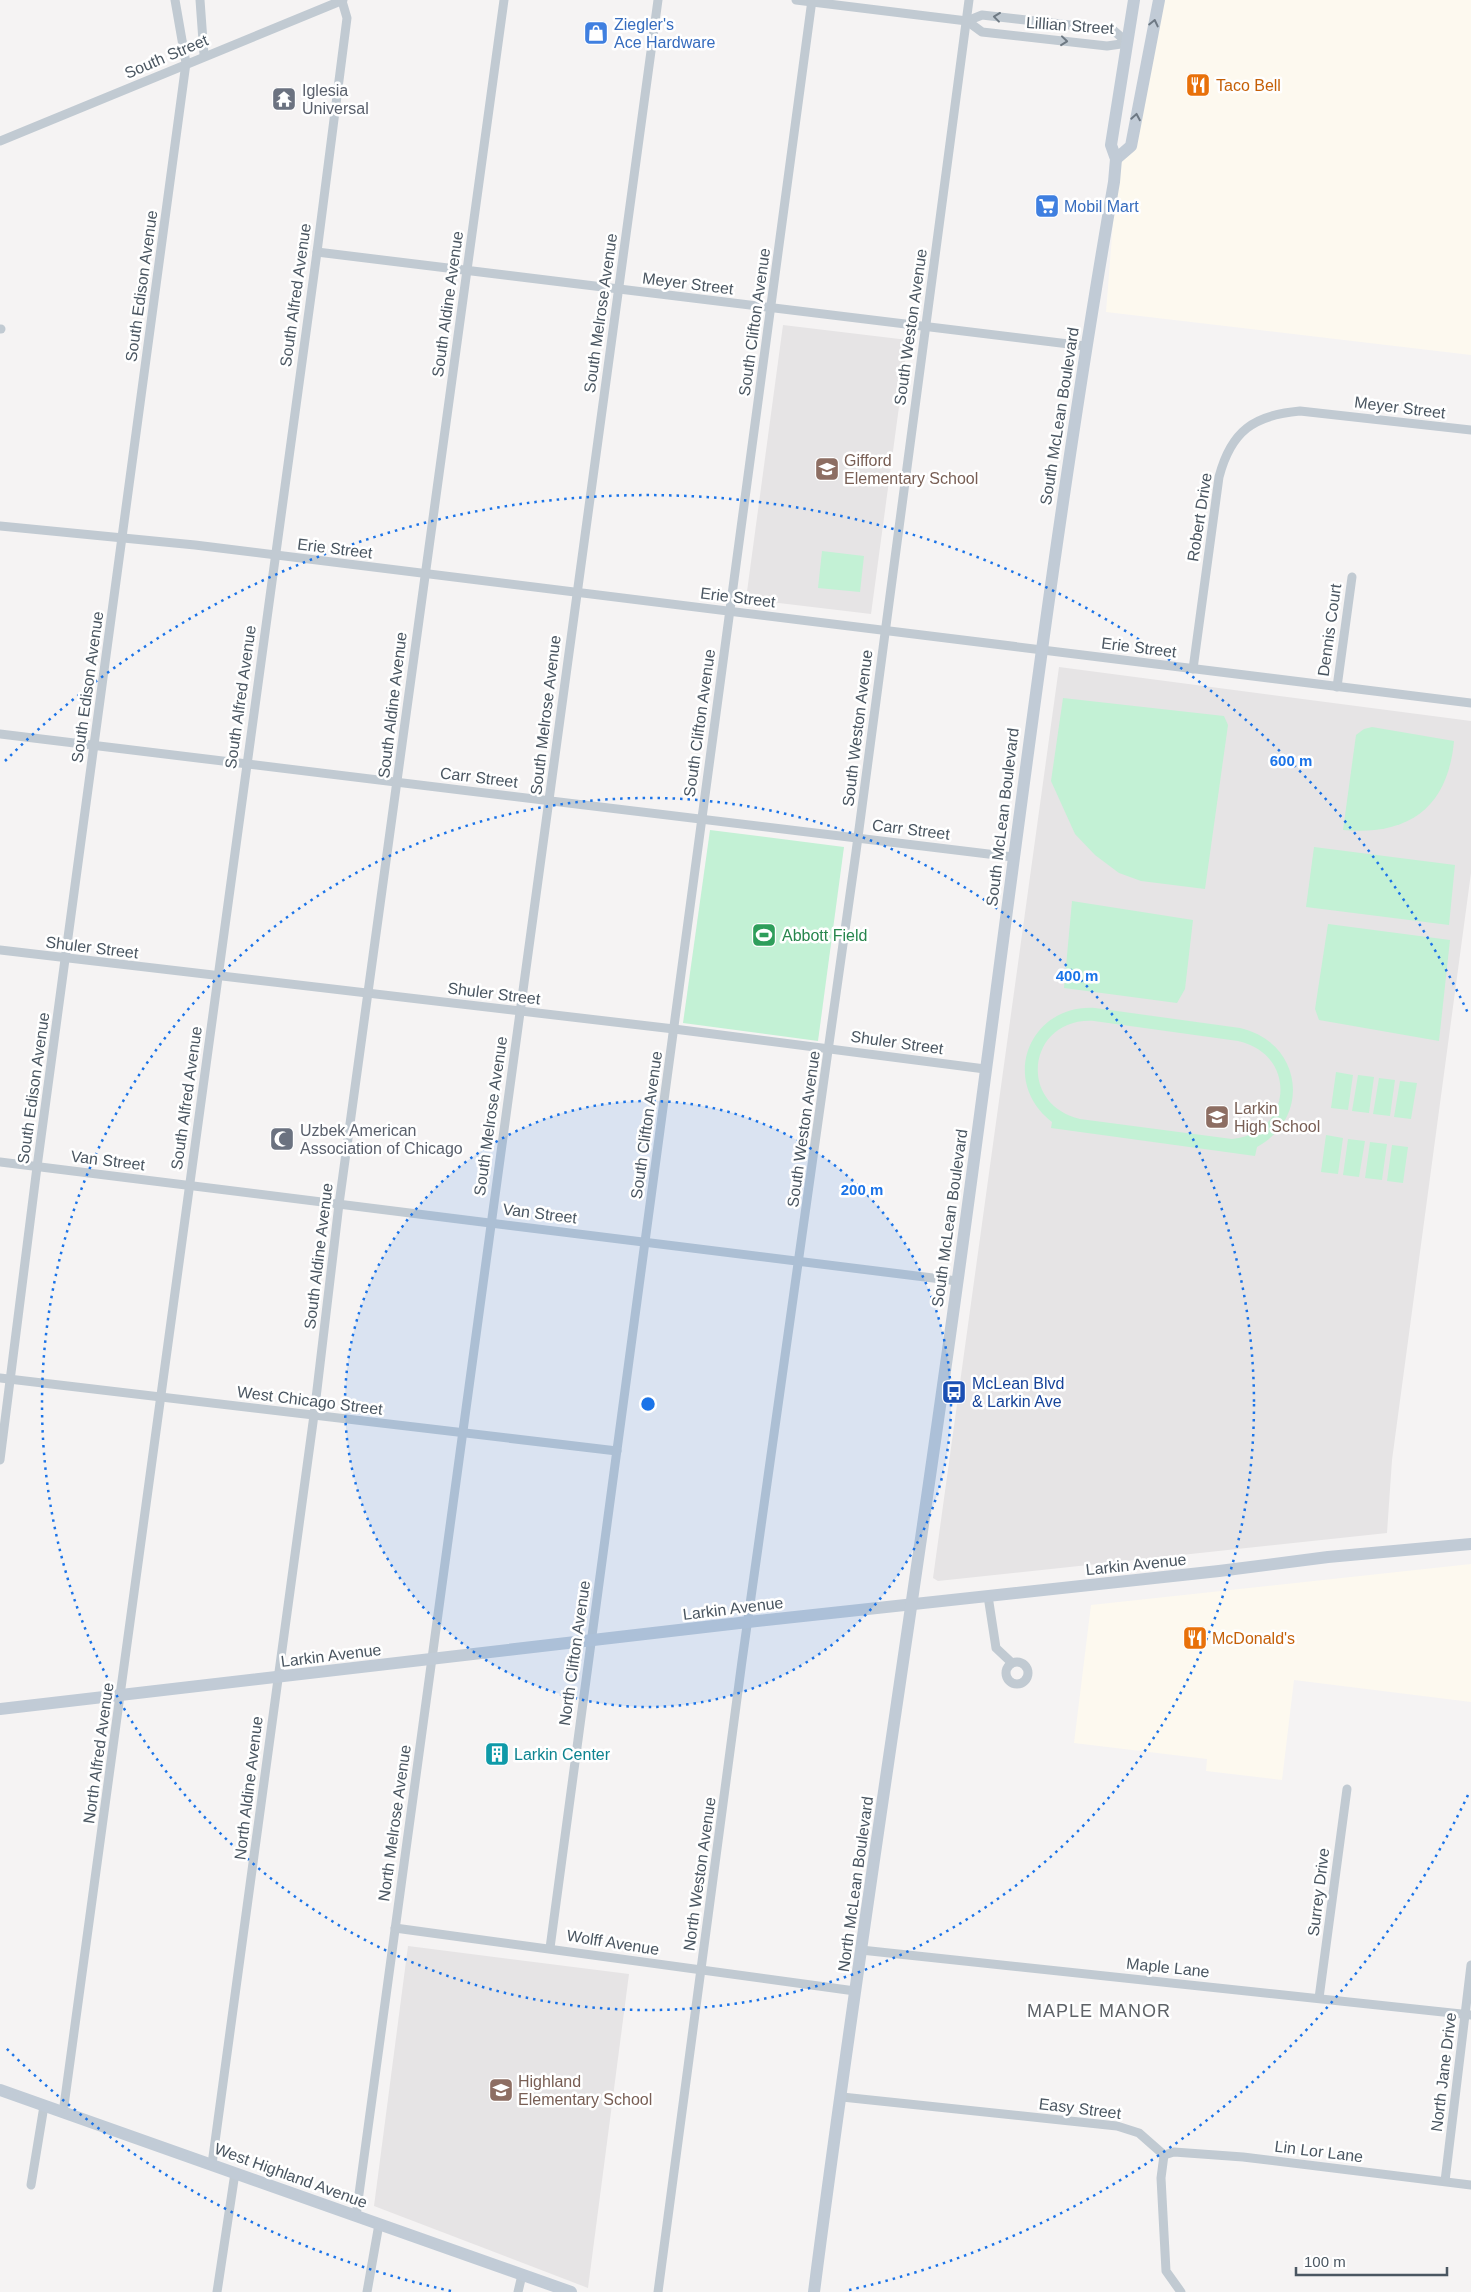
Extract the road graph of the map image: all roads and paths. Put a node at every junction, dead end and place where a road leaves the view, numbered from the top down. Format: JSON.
{"nodes":[{"id":1,"x":175,"y":0,"type":"edge"},
{"id":2,"x":200,"y":0,"type":"edge"},
{"id":3,"x":343,"y":0,"type":"edge"},
{"id":4,"x":504,"y":0,"type":"edge"},
{"id":5,"x":658,"y":0,"type":"edge"},
{"id":6,"x":796,"y":0,"type":"edge"},
{"id":7,"x":969,"y":0,"type":"edge"},
{"id":8,"x":1134,"y":0,"type":"edge"},
{"id":9,"x":1159,"y":0,"type":"edge"},
{"id":10,"x":812,"y":1,"type":"edge"},
{"id":11,"x":966,"y":21,"type":"junction"},
{"id":12,"x":1128,"y":43,"type":"junction"},
{"id":13,"x":204,"y":56,"type":"junction"},
{"id":14,"x":186,"y":63,"type":"junction"},
{"id":15,"x":0,"y":141,"type":"edge"},
{"id":16,"x":1116,"y":159,"type":"junction"},
{"id":17,"x":317,"y":252,"type":"junction"},
{"id":18,"x":467,"y":270,"type":"junction"},
{"id":19,"x":619,"y":289,"type":"junction"},
{"id":20,"x":771,"y":308,"type":"junction"},
{"id":21,"x":926,"y":327,"type":"junction"},
{"id":22,"x":1085,"y":346,"type":"junction"},
{"id":23,"x":1325,"y":413,"type":"joint"},
{"id":24,"x":1471,"y":430,"type":"edge"},
{"id":25,"x":0,"y":526,"type":"edge"},
{"id":26,"x":123,"y":538,"type":"junction"},
{"id":27,"x":274,"y":556,"type":"junction"},
{"id":28,"x":424,"y":574,"type":"junction"},
{"id":29,"x":1352,"y":577,"type":"dead end"},
{"id":30,"x":576,"y":593,"type":"junction"},
{"id":31,"x":730,"y":611,"type":"junction"},
{"id":32,"x":885,"y":630,"type":"junction"},
{"id":33,"x":1040,"y":650,"type":"junction"},
{"id":34,"x":1193,"y":669,"type":"junction"},
{"id":35,"x":1336,"y":687,"type":"junction"},
{"id":36,"x":1471,"y":703,"type":"edge"},
{"id":37,"x":0,"y":734,"type":"edge"},
{"id":38,"x":94,"y":746,"type":"junction"},
{"id":39,"x":246,"y":764,"type":"junction"},
{"id":40,"x":397,"y":782,"type":"junction"},
{"id":41,"x":548,"y":801,"type":"junction"},
{"id":42,"x":700,"y":819,"type":"junction"},
{"id":43,"x":858,"y":837,"type":"junction"},
{"id":44,"x":1013,"y":857,"type":"junction"},
{"id":45,"x":0,"y":950,"type":"edge"},
{"id":46,"x":67,"y":959,"type":"junction"},
{"id":47,"x":218,"y":977,"type":"junction"},
{"id":48,"x":369,"y":994,"type":"junction"},
{"id":49,"x":519,"y":1011,"type":"junction"},
{"id":50,"x":674,"y":1029,"type":"junction"},
{"id":51,"x":829,"y":1048,"type":"junction"},
{"id":52,"x":985,"y":1069,"type":"junction"},
{"id":53,"x":0,"y":1162,"type":"edge"},
{"id":54,"x":37,"y":1167,"type":"junction"},
{"id":55,"x":189,"y":1186,"type":"junction"},
{"id":56,"x":339,"y":1204,"type":"junction"},
{"id":57,"x":490,"y":1223,"type":"junction"},
{"id":58,"x":645,"y":1241,"type":"junction"},
{"id":59,"x":800,"y":1260,"type":"junction"},
{"id":60,"x":957,"y":1281,"type":"junction"},
{"id":61,"x":0,"y":1378,"type":"edge"},
{"id":62,"x":11,"y":1379,"type":"junction"},
{"id":63,"x":162,"y":1397,"type":"junction"},
{"id":64,"x":314,"y":1415,"type":"junction"},
{"id":65,"x":463,"y":1434,"type":"junction"},
{"id":66,"x":617,"y":1451,"type":"junction"},
{"id":67,"x":0,"y":1460,"type":"edge"},
{"id":68,"x":772,"y":1460,"type":"joint"},
{"id":69,"x":929,"y":1481,"type":"joint"},
{"id":70,"x":1471,"y":1544,"type":"edge"},
{"id":71,"x":988,"y":1596,"type":"junction"},
{"id":72,"x":911,"y":1605,"type":"junction"},
{"id":73,"x":748,"y":1622,"type":"junction"},
{"id":74,"x":591,"y":1642,"type":"junction"},
{"id":75,"x":432,"y":1659,"type":"junction"},
{"id":76,"x":1012,"y":1663,"type":"dead end"},
{"id":77,"x":277,"y":1677,"type":"junction"},
{"id":78,"x":121,"y":1695,"type":"junction"},
{"id":79,"x":0,"y":1709,"type":"edge"},
{"id":80,"x":1346,"y":1789,"type":"dead end"},
{"id":81,"x":395,"y":1928,"type":"junction"},
{"id":82,"x":550,"y":1948,"type":"junction"},
{"id":83,"x":861,"y":1950,"type":"junction"},
{"id":84,"x":1471,"y":1965,"type":"edge"},
{"id":85,"x":701,"y":1970,"type":"junction"},
{"id":86,"x":855,"y":1991,"type":"junction"},
{"id":87,"x":1319,"y":1998,"type":"junction"},
{"id":88,"x":1468,"y":2014,"type":"edge"},
{"id":89,"x":0,"y":2090,"type":"edge"},
{"id":90,"x":842,"y":2097,"type":"junction"},
{"id":91,"x":44,"y":2106,"type":"junction"},
{"id":92,"x":64,"y":2112,"type":"junction"},
{"id":93,"x":1164,"y":2155,"type":"junction"},
{"id":94,"x":212,"y":2164,"type":"junction"},
{"id":95,"x":235,"y":2173,"type":"junction"},
{"id":96,"x":1445,"y":2182,"type":"junction"},
{"id":97,"x":31,"y":2185,"type":"dead end"},
{"id":98,"x":1471,"y":2185,"type":"edge"},
{"id":99,"x":356,"y":2216,"type":"junction"},
{"id":100,"x":379,"y":2224,"type":"junction"},
{"id":101,"x":522,"y":2275,"type":"junction"},
{"id":102,"x":216,"y":2292,"type":"edge"},
{"id":103,"x":367,"y":2292,"type":"edge"},
{"id":104,"x":518,"y":2292,"type":"edge"},
{"id":105,"x":571,"y":2292,"type":"edge"},
{"id":106,"x":658,"y":2292,"type":"edge"},
{"id":107,"x":814,"y":2292,"type":"edge"},
{"id":108,"x":1181,"y":2292,"type":"edge"}],
"edges":[{"from":1,"to":14,"type":"street","name":"South Edison Avenue"},
{"from":2,"to":13,"type":"street"},
{"from":3,"to":13,"type":"street","name":"South Street"},
{"from":3,"to":17,"type":"street","name":"South Alfred Avenue"},
{"from":4,"to":18,"type":"street","name":"South Aldine Avenue"},
{"from":5,"to":19,"type":"street","name":"South Melrose Avenue"},
{"from":6,"to":10,"type":"street","name":"Lillian Street"},
{"from":7,"to":11,"type":"street","name":"South Weston Avenue"},
{"from":8,"to":12,"type":"main road","name":"South McLean Boulevard"},
{"from":16,"to":9,"type":"main road","one_way":true},
{"from":10,"to":11,"type":"street","name":"Lillian Street"},
{"from":10,"to":20,"type":"street","name":"South Clifton Avenue"},
{"from":11,"to":12,"type":"street","name":"Lillian Street","one_way":true},
{"from":12,"to":11,"type":"street","name":"Lillian Street","one_way":true},
{"from":11,"to":21,"type":"street","name":"South Weston Avenue"},
{"from":12,"to":16,"type":"main road","name":"South McLean Boulevard"},
{"from":13,"to":14,"type":"street","name":"South Street"},
{"from":14,"to":15,"type":"street","name":"South Street"},
{"from":14,"to":26,"type":"street","name":"South Edison Avenue"},
{"from":16,"to":22,"type":"main road","name":"South McLean Boulevard"},
{"from":17,"to":18,"type":"street","name":"Meyer Street"},
{"from":17,"to":27,"type":"street","name":"South Alfred Avenue"},
{"from":18,"to":19,"type":"street","name":"Meyer Street"},
{"from":18,"to":28,"type":"street","name":"South Aldine Avenue"},
{"from":19,"to":20,"type":"street","name":"Meyer Street"},
{"from":19,"to":30,"type":"street","name":"South Melrose Avenue"},
{"from":20,"to":21,"type":"street","name":"Meyer Street"},
{"from":20,"to":31,"type":"street","name":"South Clifton Avenue"},
{"from":21,"to":22,"type":"street","name":"Meyer Street"},
{"from":21,"to":32,"type":"street","name":"South Weston Avenue"},
{"from":22,"to":33,"type":"main road","name":"South McLean Boulevard"},
{"from":23,"to":24,"type":"street","name":"Meyer Street"},
{"from":23,"to":34,"type":"street","name":"Robert Drive"},
{"from":25,"to":26,"type":"street","name":"Erie Street"},
{"from":26,"to":27,"type":"street","name":"Erie Street"},
{"from":26,"to":38,"type":"street","name":"South Edison Avenue"},
{"from":27,"to":28,"type":"street","name":"Erie Street"},
{"from":27,"to":39,"type":"street","name":"South Alfred Avenue"},
{"from":28,"to":30,"type":"street","name":"Erie Street"},
{"from":28,"to":40,"type":"street","name":"South Aldine Avenue"},
{"from":29,"to":35,"type":"street","name":"Dennis Court"},
{"from":30,"to":31,"type":"street","name":"Erie Street"},
{"from":30,"to":41,"type":"street","name":"South Melrose Avenue"},
{"from":31,"to":32,"type":"street","name":"Erie Street"},
{"from":31,"to":42,"type":"street","name":"South Clifton Avenue"},
{"from":32,"to":33,"type":"street","name":"Erie Street"},
{"from":32,"to":43,"type":"street","name":"South Weston Avenue"},
{"from":33,"to":34,"type":"street","name":"Erie Street"},
{"from":33,"to":44,"type":"main road","name":"South McLean Boulevard"},
{"from":34,"to":35,"type":"street","name":"Erie Street"},
{"from":35,"to":36,"type":"street","name":"Erie Street"},
{"from":37,"to":38,"type":"street","name":"Carr Street"},
{"from":38,"to":39,"type":"street","name":"Carr Street"},
{"from":38,"to":46,"type":"street","name":"South Edison Avenue"},
{"from":39,"to":40,"type":"street","name":"Carr Street"},
{"from":39,"to":47,"type":"street","name":"South Alfred Avenue"},
{"from":40,"to":41,"type":"street","name":"Carr Street"},
{"from":40,"to":48,"type":"street","name":"South Aldine Avenue"},
{"from":41,"to":42,"type":"street","name":"Carr Street"},
{"from":41,"to":49,"type":"street","name":"South Melrose Avenue"},
{"from":42,"to":43,"type":"street","name":"Carr Street"},
{"from":42,"to":50,"type":"street","name":"South Clifton Avenue"},
{"from":43,"to":44,"type":"street","name":"Carr Street"},
{"from":43,"to":51,"type":"street","name":"South Weston Avenue"},
{"from":44,"to":52,"type":"main road","name":"South McLean Boulevard"},
{"from":45,"to":46,"type":"street","name":"Shuler Street"},
{"from":46,"to":47,"type":"street","name":"Shuler Street"},
{"from":46,"to":54,"type":"street","name":"South Edison Avenue"},
{"from":47,"to":48,"type":"street","name":"Shuler Street"},
{"from":47,"to":55,"type":"street","name":"South Alfred Avenue"},
{"from":48,"to":49,"type":"street","name":"Shuler Street"},
{"from":48,"to":56,"type":"street","name":"South Aldine Avenue"},
{"from":49,"to":50,"type":"street","name":"Shuler Street"},
{"from":49,"to":57,"type":"street","name":"South Melrose Avenue"},
{"from":50,"to":51,"type":"street","name":"Shuler Street"},
{"from":50,"to":58,"type":"street","name":"South Clifton Avenue"},
{"from":51,"to":52,"type":"street","name":"Shuler Street"},
{"from":51,"to":59,"type":"street","name":"South Weston Avenue"},
{"from":52,"to":60,"type":"main road","name":"South McLean Boulevard"},
{"from":53,"to":54,"type":"street","name":"Van Street"},
{"from":54,"to":55,"type":"street","name":"Van Street"},
{"from":54,"to":62,"type":"street","name":"South Edison Avenue"},
{"from":55,"to":56,"type":"street","name":"Van Street"},
{"from":55,"to":63,"type":"street","name":"South Alfred Avenue"},
{"from":56,"to":57,"type":"street","name":"Van Street"},
{"from":56,"to":64,"type":"street","name":"South Aldine Avenue"},
{"from":57,"to":58,"type":"street","name":"Van Street"},
{"from":57,"to":65,"type":"street","name":"South Melrose Avenue"},
{"from":58,"to":59,"type":"street","name":"Van Street"},
{"from":58,"to":66,"type":"street","name":"South Clifton Avenue"},
{"from":59,"to":60,"type":"street","name":"Van Street"},
{"from":59,"to":68,"type":"street","name":"South Weston Avenue"},
{"from":60,"to":69,"type":"main road","name":"South McLean Boulevard"},
{"from":61,"to":62,"type":"street","name":"West Chicago Street"},
{"from":62,"to":63,"type":"street","name":"West Chicago Street"},
{"from":62,"to":67,"type":"street","name":"South Edison Avenue"},
{"from":63,"to":64,"type":"street","name":"West Chicago Street"},
{"from":63,"to":78,"type":"street","name":"North Alfred Avenue"},
{"from":64,"to":65,"type":"street","name":"West Chicago Street"},
{"from":64,"to":77,"type":"street","name":"North Aldine Avenue"},
{"from":65,"to":66,"type":"street","name":"West Chicago Street"},
{"from":65,"to":75,"type":"street","name":"North Melrose Avenue"},
{"from":66,"to":74,"type":"street","name":"North Clifton Avenue"},
{"from":68,"to":73,"type":"street","name":"North Weston Avenue"},
{"from":69,"to":72,"type":"main road","name":"North McLean Boulevard"},
{"from":70,"to":71,"type":"main road","name":"Larkin Avenue"},
{"from":71,"to":72,"type":"main road","name":"Larkin Avenue"},
{"from":71,"to":76,"type":"street"},
{"from":72,"to":73,"type":"main road","name":"Larkin Avenue"},
{"from":72,"to":83,"type":"main road","name":"North McLean Boulevard"},
{"from":73,"to":74,"type":"main road","name":"Larkin Avenue"},
{"from":73,"to":85,"type":"street","name":"North Weston Avenue"},
{"from":74,"to":75,"type":"main road","name":"Larkin Avenue"},
{"from":74,"to":82,"type":"street","name":"North Clifton Avenue"},
{"from":75,"to":77,"type":"main road","name":"Larkin Avenue"},
{"from":75,"to":81,"type":"street","name":"North Melrose Avenue"},
{"from":77,"to":78,"type":"main road","name":"Larkin Avenue"},
{"from":77,"to":94,"type":"street","name":"North Aldine Avenue"},
{"from":78,"to":79,"type":"main road","name":"Larkin Avenue"},
{"from":78,"to":92,"type":"street","name":"North Alfred Avenue"},
{"from":80,"to":87,"type":"street","name":"Surrey Drive"},
{"from":81,"to":82,"type":"street","name":"Wolff Avenue"},
{"from":81,"to":99,"type":"street","name":"North Melrose Avenue"},
{"from":82,"to":85,"type":"street","name":"Wolff Avenue"},
{"from":83,"to":86,"type":"main road","name":"North McLean Boulevard"},
{"from":83,"to":87,"type":"street","name":"Maple Lane"},
{"from":84,"to":88,"type":"street","name":"North Jane Drive"},
{"from":85,"to":86,"type":"street","name":"Wolff Avenue"},
{"from":85,"to":106,"type":"street","name":"North Weston Avenue"},
{"from":86,"to":90,"type":"main road","name":"North McLean Boulevard"},
{"from":87,"to":88,"type":"street","name":"Maple Lane"},
{"from":88,"to":96,"type":"street","name":"North Jane Drive"},
{"from":89,"to":91,"type":"main road","name":"West Highland Avenue"},
{"from":90,"to":93,"type":"street","name":"Easy Street"},
{"from":90,"to":107,"type":"main road","name":"North McLean Boulevard"},
{"from":91,"to":92,"type":"main road","name":"West Highland Avenue"},
{"from":91,"to":97,"type":"street"},
{"from":92,"to":94,"type":"main road","name":"West Highland Avenue"},
{"from":93,"to":96,"type":"street","name":"Lin Lor Lane"},
{"from":93,"to":108,"type":"street"},
{"from":94,"to":95,"type":"main road","name":"West Highland Avenue"},
{"from":95,"to":99,"type":"main road","name":"West Highland Avenue"},
{"from":95,"to":102,"type":"street"},
{"from":96,"to":98,"type":"street","name":"Lin Lor Lane"},
{"from":99,"to":100,"type":"main road","name":"West Highland Avenue"},
{"from":100,"to":101,"type":"main road","name":"West Highland Avenue"},
{"from":100,"to":103,"type":"street"},
{"from":101,"to":104,"type":"street"},
{"from":101,"to":105,"type":"main road","name":"West Highland Avenue"}]}
